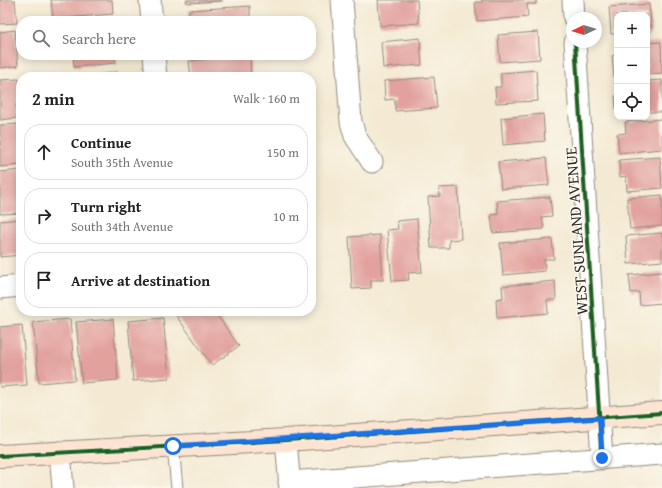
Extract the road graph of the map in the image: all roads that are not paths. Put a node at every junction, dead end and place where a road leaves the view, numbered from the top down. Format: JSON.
{"nodes":[{"id":1,"x":150,"y":0,"type":"edge"},
{"id":2,"x":342,"y":0,"type":"edge"},
{"id":3,"x":573,"y":0,"type":"edge"},
{"id":4,"x":574,"y":12,"type":"edge"},
{"id":5,"x":152,"y":16,"type":"edge"},
{"id":6,"x":576,"y":48,"type":"edge"},
{"id":7,"x":154,"y":60,"type":"edge"},
{"id":8,"x":156,"y":72,"type":"edge"},
{"id":9,"x":372,"y":162,"type":"dead end"},
{"id":10,"x":16,"y":286,"type":"edge"},
{"id":11,"x":0,"y":288,"type":"edge"},
{"id":12,"x":662,"y":414,"type":"edge"},
{"id":13,"x":600,"y":418,"type":"junction"},
{"id":14,"x":286,"y":440,"type":"junction"},
{"id":15,"x":173,"y":446,"type":"junction"},
{"id":16,"x":60,"y":452,"type":"junction"},
{"id":17,"x":662,"y":454,"type":"edge"},
{"id":18,"x":0,"y":456,"type":"edge"},
{"id":19,"x":602,"y":458,"type":"junction"},
{"id":20,"x":289,"y":485,"type":"edge"},
{"id":21,"x":63,"y":488,"type":"edge"},
{"id":22,"x":177,"y":488,"type":"edge"}],
"edges":[{"from":1,"to":5,"type":"street"},
{"from":2,"to":9,"type":"street"},
{"from":3,"to":4,"type":"street"},
{"from":6,"to":13,"type":"street","name":"WEST SUNLAND AVENUE"},
{"from":7,"to":8,"type":"street"},
{"from":10,"to":11,"type":"street"},
{"from":12,"to":13,"type":"main road"},
{"from":13,"to":14,"type":"main road"},
{"from":13,"to":19,"type":"street","name":"WEST SUNLAND AVENUE"},
{"from":14,"to":15,"type":"main road"},
{"from":14,"to":20,"type":"street"},
{"from":15,"to":16,"type":"main road"},
{"from":15,"to":22,"type":"lane"},
{"from":16,"to":18,"type":"main road"},
{"from":16,"to":21,"type":"street"},
{"from":17,"to":19,"type":"street"},
{"from":19,"to":20,"type":"street"}]}
